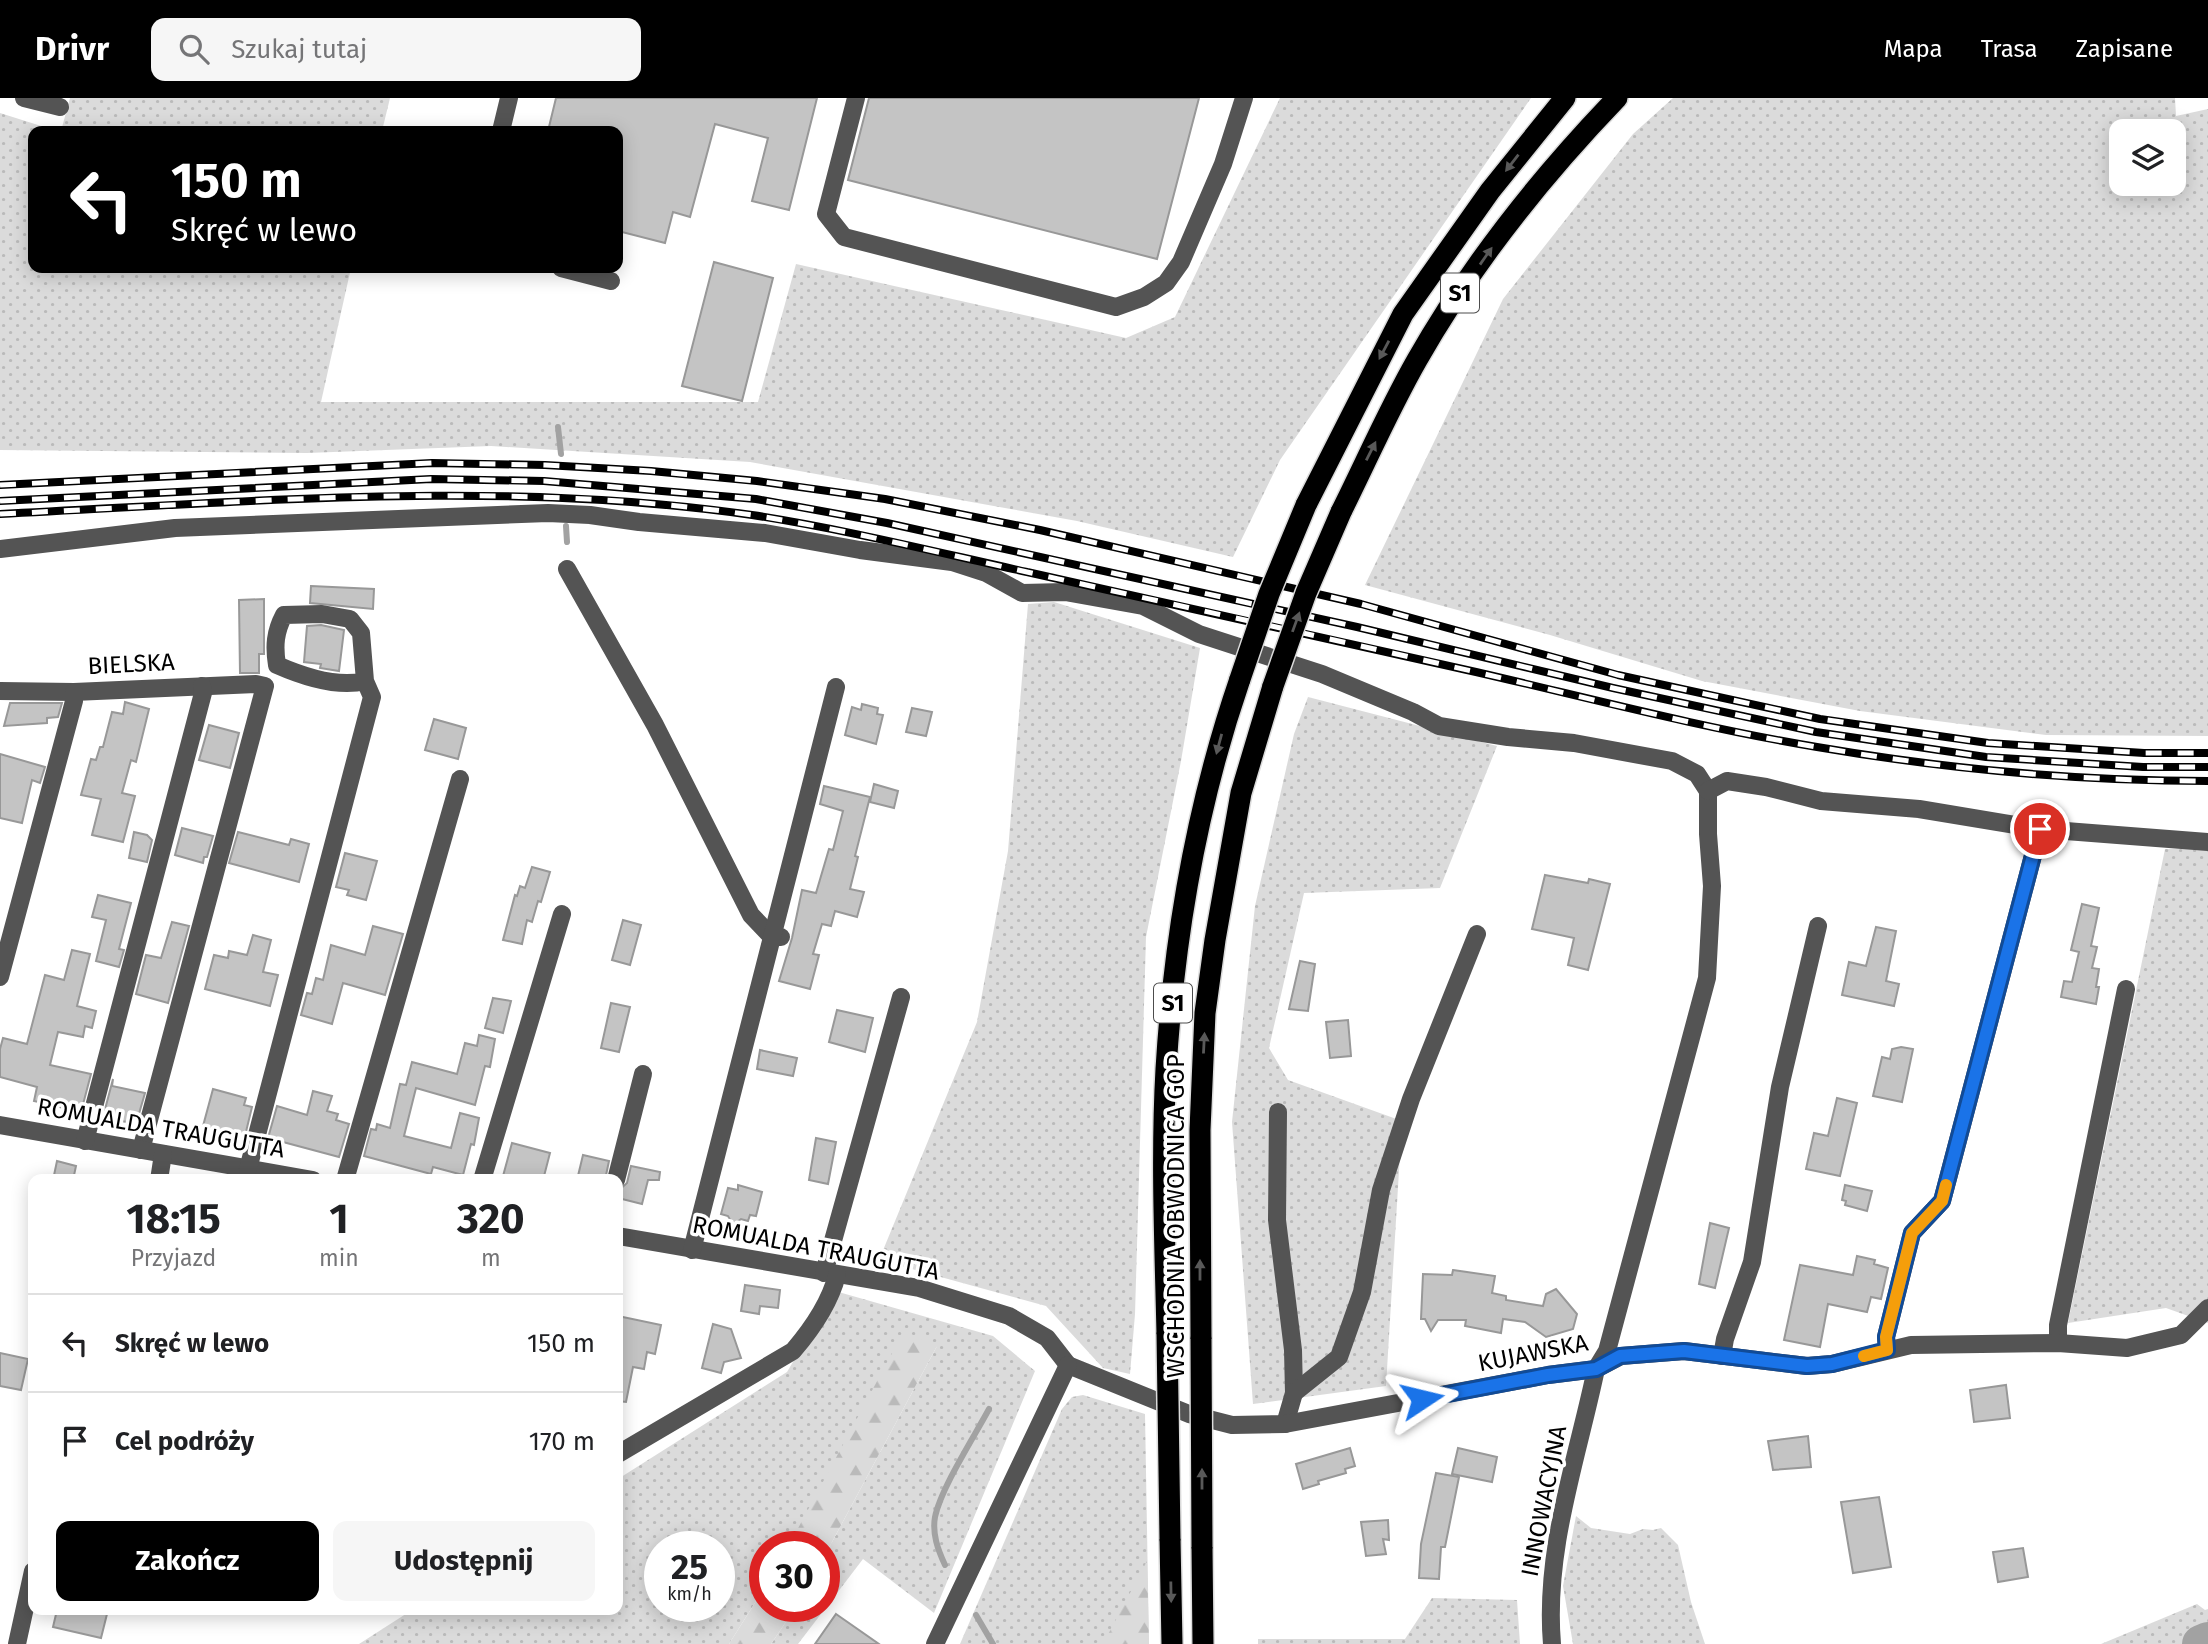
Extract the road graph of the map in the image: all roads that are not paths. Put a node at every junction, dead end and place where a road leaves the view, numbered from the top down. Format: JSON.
{"nodes":[{"id":1,"x":24,"y":98,"type":"edge"},
{"id":2,"x":509,"y":98,"type":"edge"},
{"id":3,"x":856,"y":98,"type":"edge"},
{"id":4,"x":1244,"y":98,"type":"edge"},
{"id":5,"x":1565,"y":98,"type":"edge"},
{"id":6,"x":1617,"y":98,"type":"edge"},
{"id":7,"x":60,"y":107,"type":"dead end"},
{"id":8,"x":502,"y":126,"type":"edge"},
{"id":9,"x":580,"y":273,"type":"edge"},
{"id":10,"x":611,"y":281,"type":"dead end"},
{"id":11,"x":0,"y":549,"type":"edge"},
{"id":12,"x":567,"y":569,"type":"dead end"},
{"id":13,"x":365,"y":681,"type":"junction"},
{"id":14,"x":202,"y":686,"type":"junction"},
{"id":15,"x":836,"y":687,"type":"dead end"},
{"id":16,"x":0,"y":691,"type":"edge"},
{"id":17,"x":74,"y":692,"type":"junction"},
{"id":18,"x":460,"y":779,"type":"dead end"},
{"id":19,"x":1708,"y":791,"type":"junction"},
{"id":20,"x":2040,"y":829,"type":"junction"},
{"id":21,"x":2208,"y":842,"type":"edge"},
{"id":22,"x":562,"y":914,"type":"dead end"},
{"id":23,"x":1818,"y":926,"type":"dead end"},
{"id":24,"x":1476,"y":934,"type":"dead end"},
{"id":25,"x":777,"y":937,"type":"junction"},
{"id":26,"x":0,"y":977,"type":"edge"},
{"id":27,"x":2126,"y":989,"type":"dead end"},
{"id":28,"x":901,"y":997,"type":"dead end"},
{"id":29,"x":643,"y":1074,"type":"dead end"},
{"id":30,"x":1278,"y":1112,"type":"dead end"},
{"id":31,"x":0,"y":1125,"type":"edge"},
{"id":32,"x":85,"y":1141,"type":"junction"},
{"id":33,"x":141,"y":1150,"type":"junction"},
{"id":34,"x":163,"y":1154,"type":"junction"},
{"id":35,"x":248,"y":1169,"type":"junction"},
{"id":36,"x":160,"y":1174,"type":"edge"},
{"id":37,"x":278,"y":1174,"type":"edge"},
{"id":38,"x":347,"y":1174,"type":"edge"},
{"id":39,"x":484,"y":1174,"type":"edge"},
{"id":40,"x":618,"y":1174,"type":"edge"},
{"id":41,"x":623,"y":1237,"type":"edge"},
{"id":42,"x":692,"y":1250,"type":"junction"},
{"id":43,"x":831,"y":1274,"type":"junction"},
{"id":44,"x":2208,"y":1308,"type":"edge"},
{"id":45,"x":2058,"y":1343,"type":"junction"},
{"id":46,"x":1887,"y":1350,"type":"junction"},
{"id":47,"x":1722,"y":1356,"type":"junction"},
{"id":48,"x":1068,"y":1365,"type":"junction"},
{"id":49,"x":1596,"y":1369,"type":"junction"},
{"id":50,"x":1294,"y":1393,"type":"junction"},
{"id":51,"x":1285,"y":1424,"type":"junction"},
{"id":52,"x":623,"y":1451,"type":"edge"},
{"id":53,"x":28,"y":1594,"type":"edge"},
{"id":54,"x":17,"y":1644,"type":"edge"},
{"id":55,"x":935,"y":1644,"type":"edge"},
{"id":56,"x":1172,"y":1644,"type":"edge"},
{"id":57,"x":1203,"y":1644,"type":"edge"},
{"id":58,"x":1552,"y":1644,"type":"edge"}],
"edges":[{"from":1,"to":7,"type":"street"},
{"from":2,"to":8,"type":"street"},
{"from":3,"to":4,"type":"street"},
{"from":5,"to":56,"type":"highway","name":"WSCHODNIA OBWODNICA GOP","number":"S1","one_way":true,"bridge":true},
{"from":57,"to":6,"type":"highway","name":"WSCHODNIA OBWODNICA GOP","number":"S1","one_way":true,"bridge":true},
{"from":9,"to":10,"type":"street"},
{"from":11,"to":19,"type":"street"},
{"from":12,"to":25,"type":"street"},
{"from":13,"to":13,"type":"street"},
{"from":13,"to":35,"type":"street"},
{"from":14,"to":17,"type":"street","name":"BIELSKA"},
{"from":14,"to":32,"type":"street"},
{"from":14,"to":33,"type":"street","name":"BIELSKA"},
{"from":15,"to":25,"type":"street"},
{"from":16,"to":17,"type":"street","name":"BIELSKA"},
{"from":17,"to":26,"type":"street"},
{"from":18,"to":38,"type":"street"},
{"from":19,"to":20,"type":"street"},
{"from":19,"to":49,"type":"street","name":"INNOWACYJNA"},
{"from":20,"to":21,"type":"street"},
{"from":20,"to":46,"type":"street"},
{"from":22,"to":39,"type":"street"},
{"from":23,"to":47,"type":"street"},
{"from":24,"to":50,"type":"street"},
{"from":25,"to":42,"type":"street"},
{"from":27,"to":45,"type":"street"},
{"from":28,"to":43,"type":"street"},
{"from":29,"to":40,"type":"street"},
{"from":30,"to":50,"type":"street"},
{"from":31,"to":32,"type":"street","name":"ROMUALDA TRAUGUTTA"},
{"from":32,"to":33,"type":"street","name":"ROMUALDA TRAUGUTTA"},
{"from":33,"to":34,"type":"street","name":"ROMUALDA TRAUGUTTA"},
{"from":34,"to":35,"type":"street","name":"ROMUALDA TRAUGUTTA"},
{"from":34,"to":36,"type":"street"},
{"from":35,"to":37,"type":"street","name":"ROMUALDA TRAUGUTTA"},
{"from":41,"to":42,"type":"street","name":"ROMUALDA TRAUGUTTA"},
{"from":42,"to":43,"type":"street","name":"ROMUALDA TRAUGUTTA"},
{"from":43,"to":48,"type":"street","name":"ROMUALDA TRAUGUTTA"},
{"from":43,"to":52,"type":"street"},
{"from":44,"to":45,"type":"street","name":"KUJAWSKA"},
{"from":45,"to":46,"type":"street","name":"KUJAWSKA"},
{"from":46,"to":47,"type":"street","name":"KUJAWSKA"},
{"from":47,"to":49,"type":"street","name":"KUJAWSKA"},
{"from":48,"to":51,"type":"street","name":"KUJAWSKA"},
{"from":48,"to":55,"type":"street"},
{"from":49,"to":51,"type":"street","name":"KUJAWSKA"},
{"from":49,"to":58,"type":"street","name":"INNOWACYJNA"},
{"from":50,"to":51,"type":"street"},
{"from":53,"to":54,"type":"street"}]}
